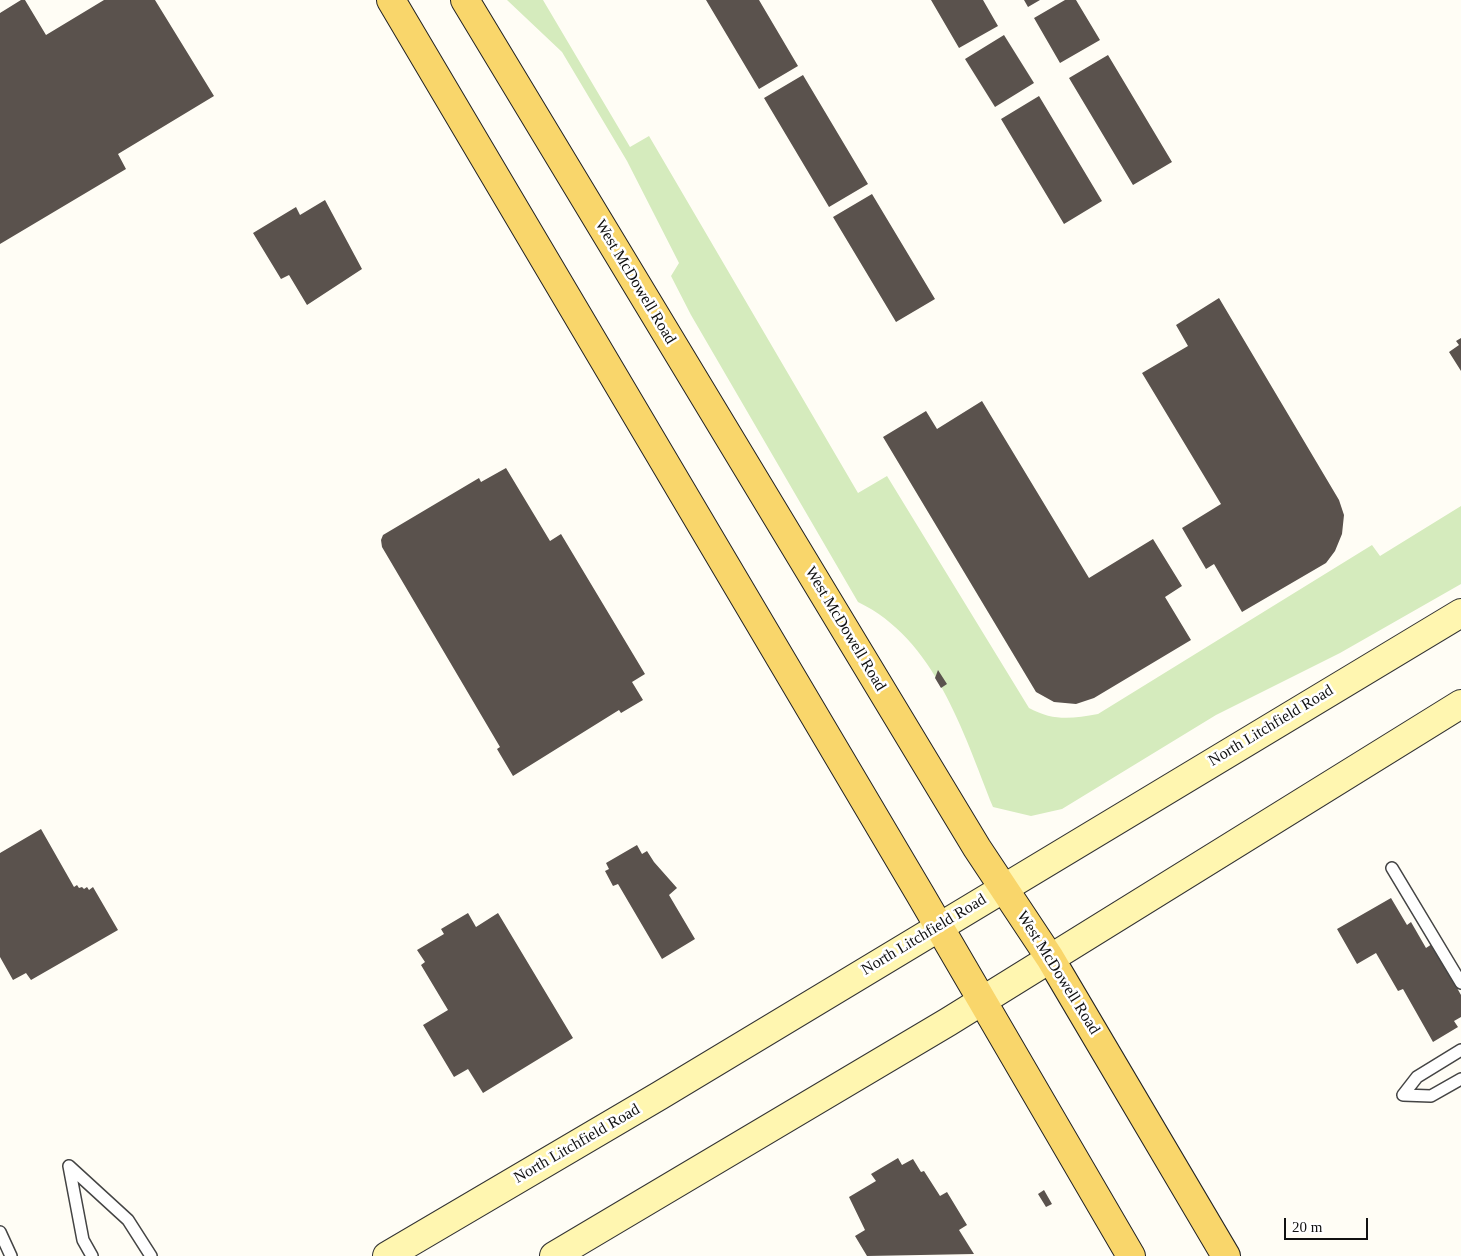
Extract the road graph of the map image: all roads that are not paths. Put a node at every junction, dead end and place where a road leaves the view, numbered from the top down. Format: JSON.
{"nodes":[{"id":1,"x":391,"y":0,"type":"edge"},
{"id":2,"x":465,"y":0,"type":"edge"},
{"id":3,"x":1460,"y":618,"type":"edge"},
{"id":4,"x":1461,"y":704,"type":"edge"},
{"id":5,"x":1392,"y":868,"type":"dead end"},
{"id":6,"x":1004,"y":887,"type":"junction"},
{"id":7,"x":938,"y":926,"type":"junction"},
{"id":8,"x":1050,"y":958,"type":"junction"},
{"id":9,"x":1461,"y":983,"type":"edge"},
{"id":10,"x":982,"y":1000,"type":"junction"},
{"id":11,"x":1461,"y":1050,"type":"edge"},
{"id":12,"x":1461,"y":1079,"type":"edge"},
{"id":13,"x":0,"y":1232,"type":"edge"},
{"id":14,"x":11,"y":1256,"type":"edge"},
{"id":15,"x":92,"y":1256,"type":"edge"},
{"id":16,"x":151,"y":1256,"type":"edge"},
{"id":17,"x":387,"y":1256,"type":"edge"},
{"id":18,"x":554,"y":1256,"type":"edge"},
{"id":19,"x":1131,"y":1256,"type":"edge"},
{"id":20,"x":1226,"y":1256,"type":"edge"}],
"edges":[{"from":1,"to":7,"type":"main road"},
{"from":2,"to":6,"type":"main road","name":"West McDowell Road"},
{"from":3,"to":6,"type":"main road","name":"North Litchfield Road"},
{"from":4,"to":8,"type":"main road"},
{"from":5,"to":9,"type":"lane"},
{"from":6,"to":7,"type":"main road","name":"North Litchfield Road"},
{"from":6,"to":8,"type":"main road","name":"West McDowell Road"},
{"from":7,"to":10,"type":"main road"},
{"from":7,"to":17,"type":"main road","name":"North Litchfield Road"},
{"from":8,"to":10,"type":"main road"},
{"from":8,"to":20,"type":"main road","name":"West McDowell Road"},
{"from":10,"to":18,"type":"main road"},
{"from":10,"to":19,"type":"main road"},
{"from":11,"to":12,"type":"lane"},
{"from":13,"to":14,"type":"lane"},
{"from":15,"to":16,"type":"lane"}]}
